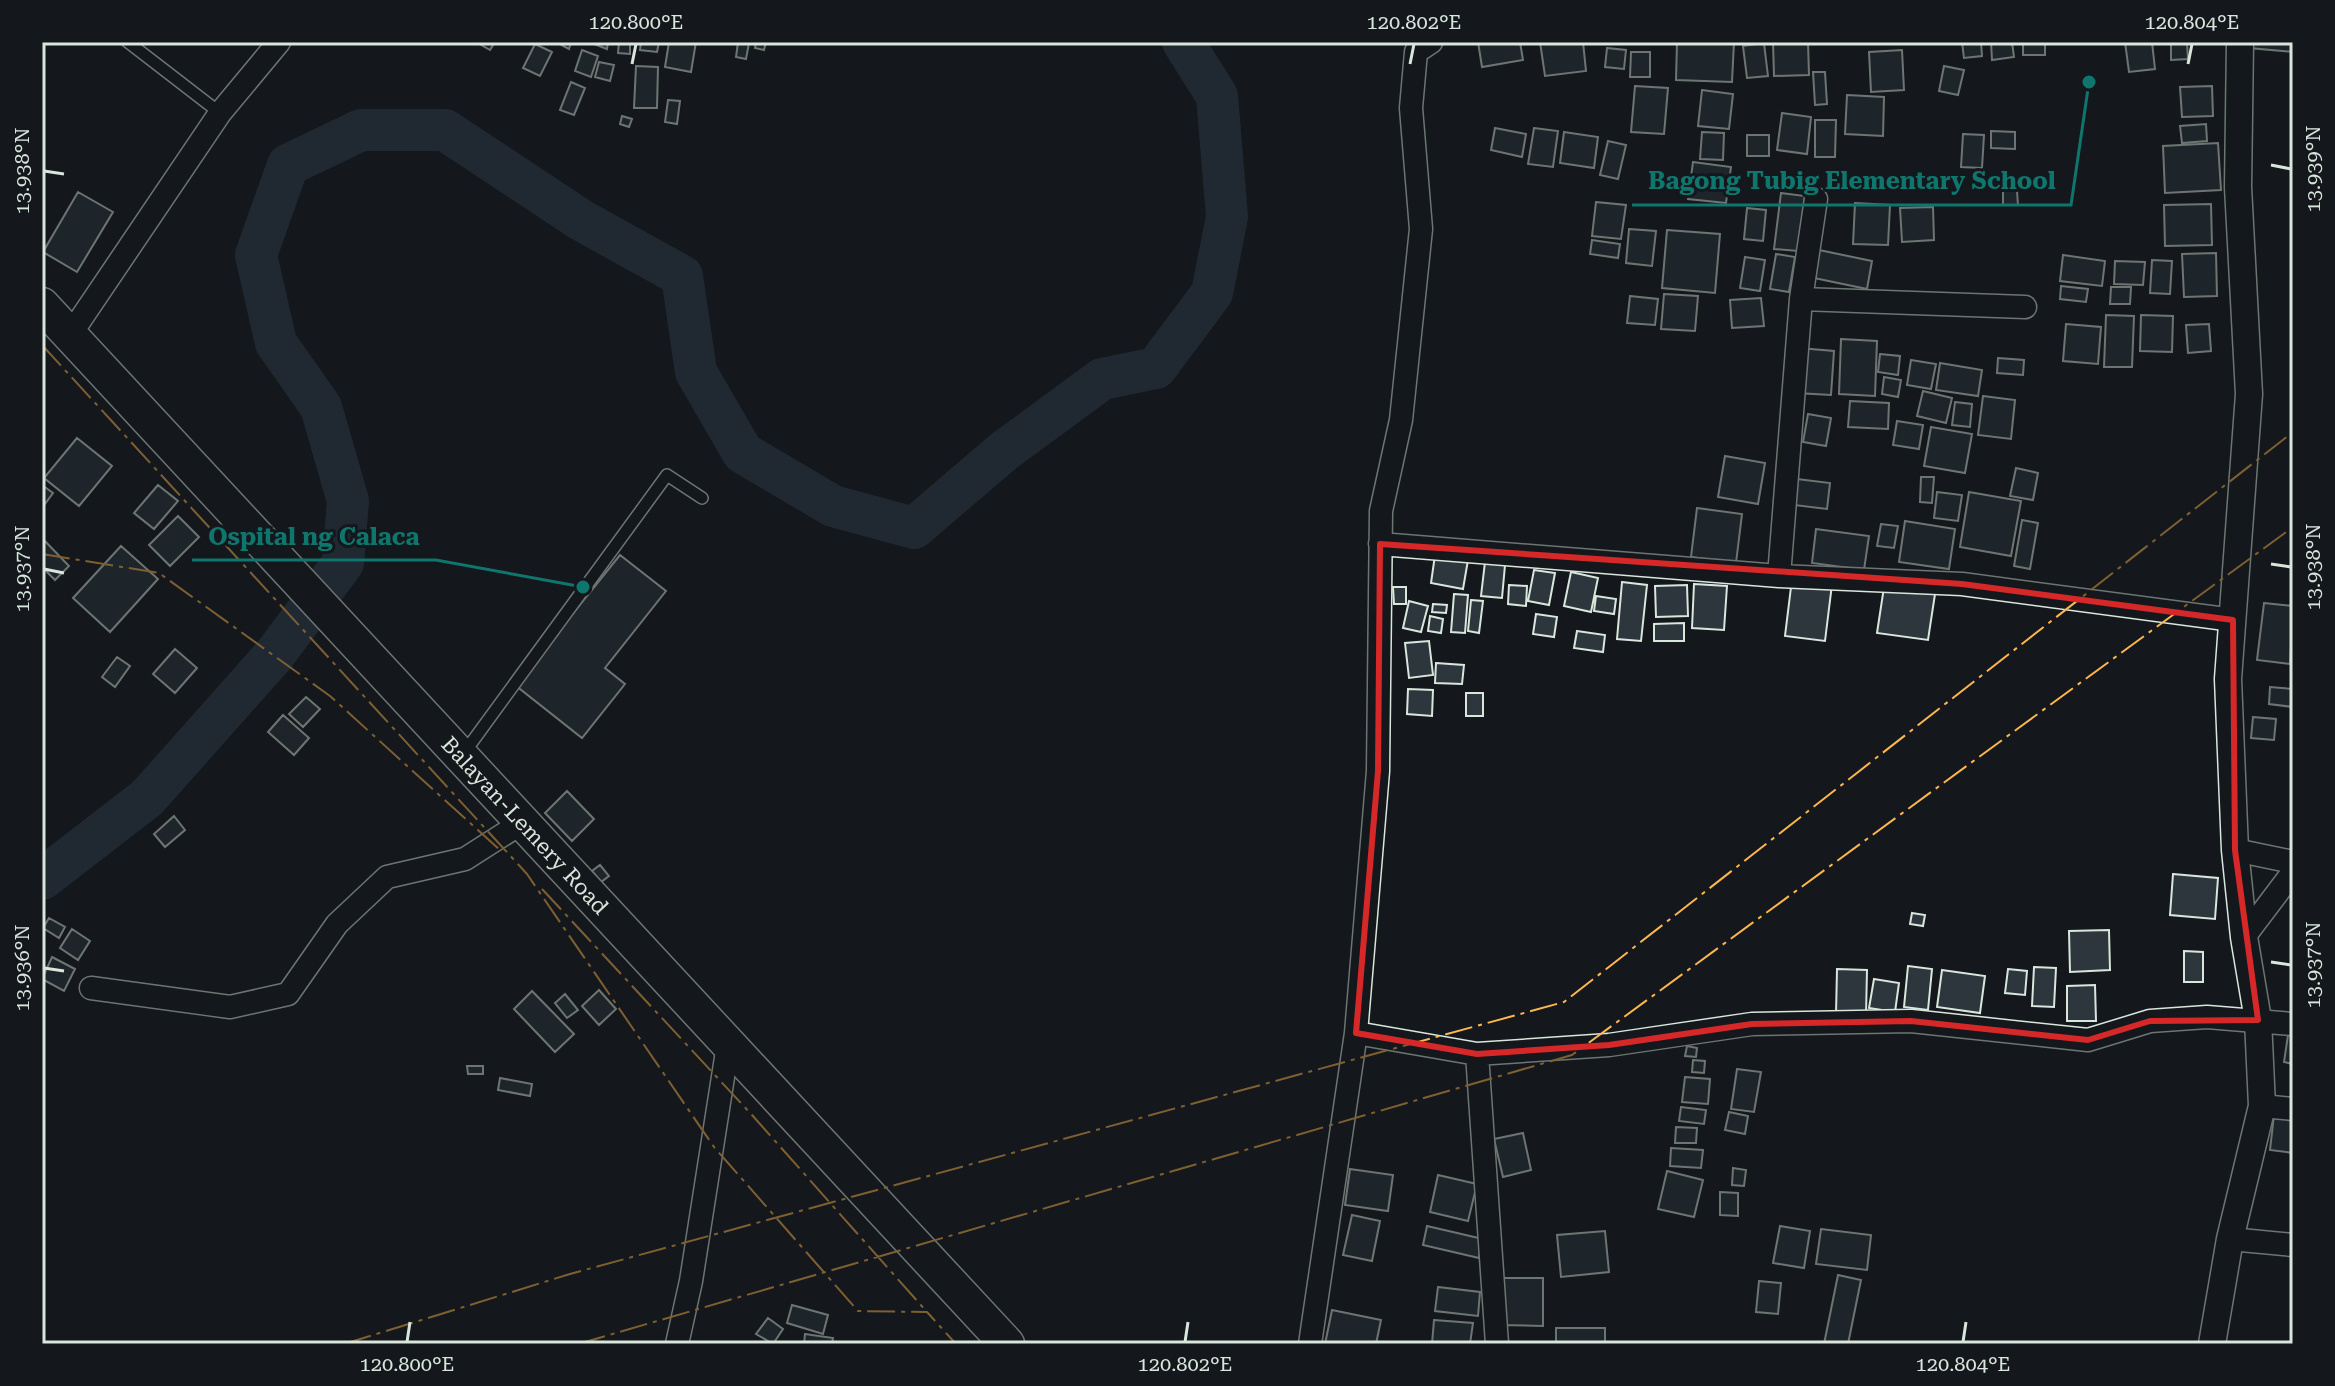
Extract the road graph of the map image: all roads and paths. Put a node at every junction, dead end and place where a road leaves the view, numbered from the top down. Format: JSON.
{"nodes":[{"id":1,"x":128,"y":42,"type":"edge"},
{"id":2,"x":279,"y":42,"type":"edge"},
{"id":3,"x":1431,"y":42,"type":"edge"},
{"id":4,"x":2240,"y":42,"type":"edge"},
{"id":5,"x":220,"y":113,"type":"junction"},
{"id":6,"x":1816,"y":199,"type":"dead end"},
{"id":7,"x":1801,"y":299,"type":"junction"},
{"id":8,"x":42,"y":305,"type":"edge"},
{"id":9,"x":2025,"y":307,"type":"dead end"},
{"id":10,"x":70,"y":335,"type":"junction"},
{"id":11,"x":702,"y":498,"type":"dead end"},
{"id":12,"x":1380,"y":544,"type":"junction"},
{"id":13,"x":1779,"y":576,"type":"junction"},
{"id":14,"x":2233,"y":620,"type":"junction"},
{"id":15,"x":461,"y":757,"type":"junction"},
{"id":16,"x":523,"y":822,"type":"junction"},
{"id":17,"x":2235,"y":850,"type":"junction"},
{"id":18,"x":2293,"y":862,"type":"edge"},
{"id":19,"x":2293,"y":872,"type":"edge"},
{"id":20,"x":2244,"y":937,"type":"junction"},
{"id":21,"x":91,"y":988,"type":"dead end"},
{"id":22,"x":2258,"y":1020,"type":"junction"},
{"id":23,"x":2293,"y":1024,"type":"edge"},
{"id":24,"x":1356,"y":1033,"type":"junction"},
{"id":25,"x":728,"y":1045,"type":"junction"},
{"id":26,"x":1477,"y":1054,"type":"junction"},
{"id":27,"x":2262,"y":1106,"type":"junction"},
{"id":28,"x":2293,"y":1109,"type":"edge"},
{"id":29,"x":2230,"y":1239,"type":"junction"},
{"id":30,"x":2293,"y":1245,"type":"edge"},
{"id":31,"x":677,"y":1344,"type":"edge"},
{"id":32,"x":1007,"y":1344,"type":"edge"},
{"id":33,"x":1310,"y":1344,"type":"edge"},
{"id":34,"x":1497,"y":1344,"type":"edge"},
{"id":35,"x":2212,"y":1344,"type":"edge"}],
"edges":[{"from":1,"to":5,"type":"lane"},
{"from":2,"to":5,"type":"street"},
{"from":3,"to":12,"type":"street"},
{"from":4,"to":14,"type":"street"},
{"from":5,"to":10,"type":"street"},
{"from":6,"to":7,"type":"street"},
{"from":7,"to":9,"type":"street"},
{"from":7,"to":13,"type":"street"},
{"from":8,"to":10,"type":"main road","name":"Balayan-Lemery Road"},
{"from":10,"to":15,"type":"main road","name":"Balayan-Lemery Road"},
{"from":11,"to":15,"type":"lane"},
{"from":12,"to":13,"type":"street"},
{"from":12,"to":24,"type":"street"},
{"from":13,"to":14,"type":"street"},
{"from":14,"to":17,"type":"street"},
{"from":15,"to":16,"type":"main road","name":"Balayan-Lemery Road"},
{"from":16,"to":21,"type":"street"},
{"from":16,"to":25,"type":"main road","name":"Balayan-Lemery Road"},
{"from":17,"to":18,"type":"street"},
{"from":17,"to":20,"type":"street"},
{"from":19,"to":20,"type":"street"},
{"from":20,"to":22,"type":"street"},
{"from":22,"to":23,"type":"street"},
{"from":22,"to":26,"type":"street"},
{"from":22,"to":27,"type":"street"},
{"from":24,"to":26,"type":"street"},
{"from":24,"to":33,"type":"street"},
{"from":25,"to":31,"type":"street"},
{"from":25,"to":32,"type":"main road","name":"Balayan-Lemery Road"},
{"from":26,"to":34,"type":"street"},
{"from":27,"to":28,"type":"street"},
{"from":27,"to":29,"type":"street"},
{"from":29,"to":30,"type":"street"},
{"from":29,"to":35,"type":"street"}]}
